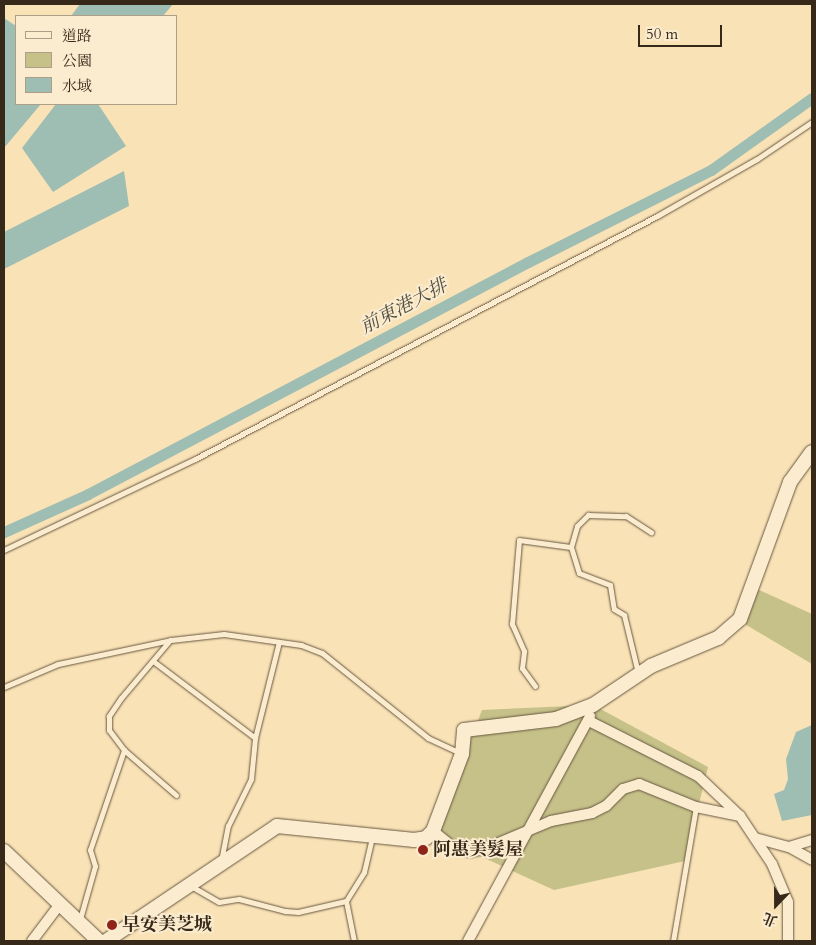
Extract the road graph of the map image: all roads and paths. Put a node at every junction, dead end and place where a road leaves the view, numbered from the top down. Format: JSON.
{"nodes":[{"id":1,"x":812,"y":122,"type":"edge"},
{"id":2,"x":812,"y":452,"type":"edge"},
{"id":3,"x":651,"y":532,"type":"dead end"},
{"id":4,"x":571,"y":547,"type":"junction"},
{"id":5,"x":4,"y":550,"type":"edge"},
{"id":6,"x":171,"y":640,"type":"junction"},
{"id":7,"x":279,"y":642,"type":"junction"},
{"id":8,"x":153,"y":661,"type":"junction"},
{"id":9,"x":639,"y":676,"type":"junction"},
{"id":10,"x":535,"y":686,"type":"dead end"},
{"id":11,"x":4,"y":687,"type":"edge"},
{"id":12,"x":593,"y":705,"type":"junction"},
{"id":13,"x":589,"y":720,"type":"junction"},
{"id":14,"x":255,"y":738,"type":"junction"},
{"id":15,"x":124,"y":750,"type":"junction"},
{"id":16,"x":462,"y":754,"type":"junction"},
{"id":17,"x":176,"y":795,"type":"dead end"},
{"id":18,"x":696,"y":807,"type":"junction"},
{"id":19,"x":740,"y":816,"type":"junction"},
{"id":20,"x":532,"y":830,"type":"junction"},
{"id":21,"x":433,"y":831,"type":"junction"},
{"id":22,"x":372,"y":836,"type":"junction"},
{"id":23,"x":755,"y":838,"type":"junction"},
{"id":24,"x":812,"y":840,"type":"edge"},
{"id":25,"x":790,"y":847,"type":"junction"},
{"id":26,"x":4,"y":851,"type":"edge"},
{"id":27,"x":812,"y":860,"type":"edge"},
{"id":28,"x":220,"y":866,"type":"junction"},
{"id":29,"x":191,"y":886,"type":"junction"},
{"id":30,"x":346,"y":901,"type":"junction"},
{"id":31,"x":60,"y":904,"type":"junction"},
{"id":32,"x":79,"y":922,"type":"junction"},
{"id":33,"x":32,"y":941,"type":"edge"},
{"id":34,"x":100,"y":941,"type":"edge"},
{"id":35,"x":106,"y":941,"type":"edge"},
{"id":36,"x":354,"y":941,"type":"edge"},
{"id":37,"x":468,"y":941,"type":"edge"},
{"id":38,"x":673,"y":941,"type":"edge"},
{"id":39,"x":788,"y":941,"type":"edge"}],
"edges":[{"from":1,"to":5,"type":"lane"},
{"from":2,"to":9,"type":"main road"},
{"from":3,"to":4,"type":"lane"},
{"from":4,"to":9,"type":"lane"},
{"from":4,"to":10,"type":"lane"},
{"from":6,"to":7,"type":"lane"},
{"from":6,"to":8,"type":"lane"},
{"from":6,"to":11,"type":"lane"},
{"from":7,"to":14,"type":"lane"},
{"from":7,"to":16,"type":"lane"},
{"from":8,"to":14,"type":"lane"},
{"from":8,"to":15,"type":"lane"},
{"from":9,"to":12,"type":"main road"},
{"from":12,"to":13,"type":"street"},
{"from":12,"to":16,"type":"main road"},
{"from":13,"to":19,"type":"street"},
{"from":13,"to":20,"type":"street"},
{"from":14,"to":28,"type":"lane"},
{"from":15,"to":17,"type":"lane"},
{"from":15,"to":32,"type":"lane"},
{"from":16,"to":21,"type":"main road"},
{"from":18,"to":19,"type":"street"},
{"from":18,"to":20,"type":"street"},
{"from":18,"to":38,"type":"lane"},
{"from":19,"to":23,"type":"street"},
{"from":20,"to":21,"type":"street"},
{"from":20,"to":37,"type":"street"},
{"from":21,"to":22,"type":"main road"},
{"from":22,"to":28,"type":"main road"},
{"from":22,"to":30,"type":"lane"},
{"from":23,"to":25,"type":"street"},
{"from":23,"to":39,"type":"street"},
{"from":24,"to":25,"type":"street"},
{"from":25,"to":27,"type":"street"},
{"from":26,"to":31,"type":"main road"},
{"from":28,"to":29,"type":"main road"},
{"from":29,"to":30,"type":"lane"},
{"from":29,"to":35,"type":"main road"},
{"from":30,"to":36,"type":"lane"},
{"from":31,"to":32,"type":"main road"},
{"from":31,"to":33,"type":"street"},
{"from":32,"to":34,"type":"main road"}]}
